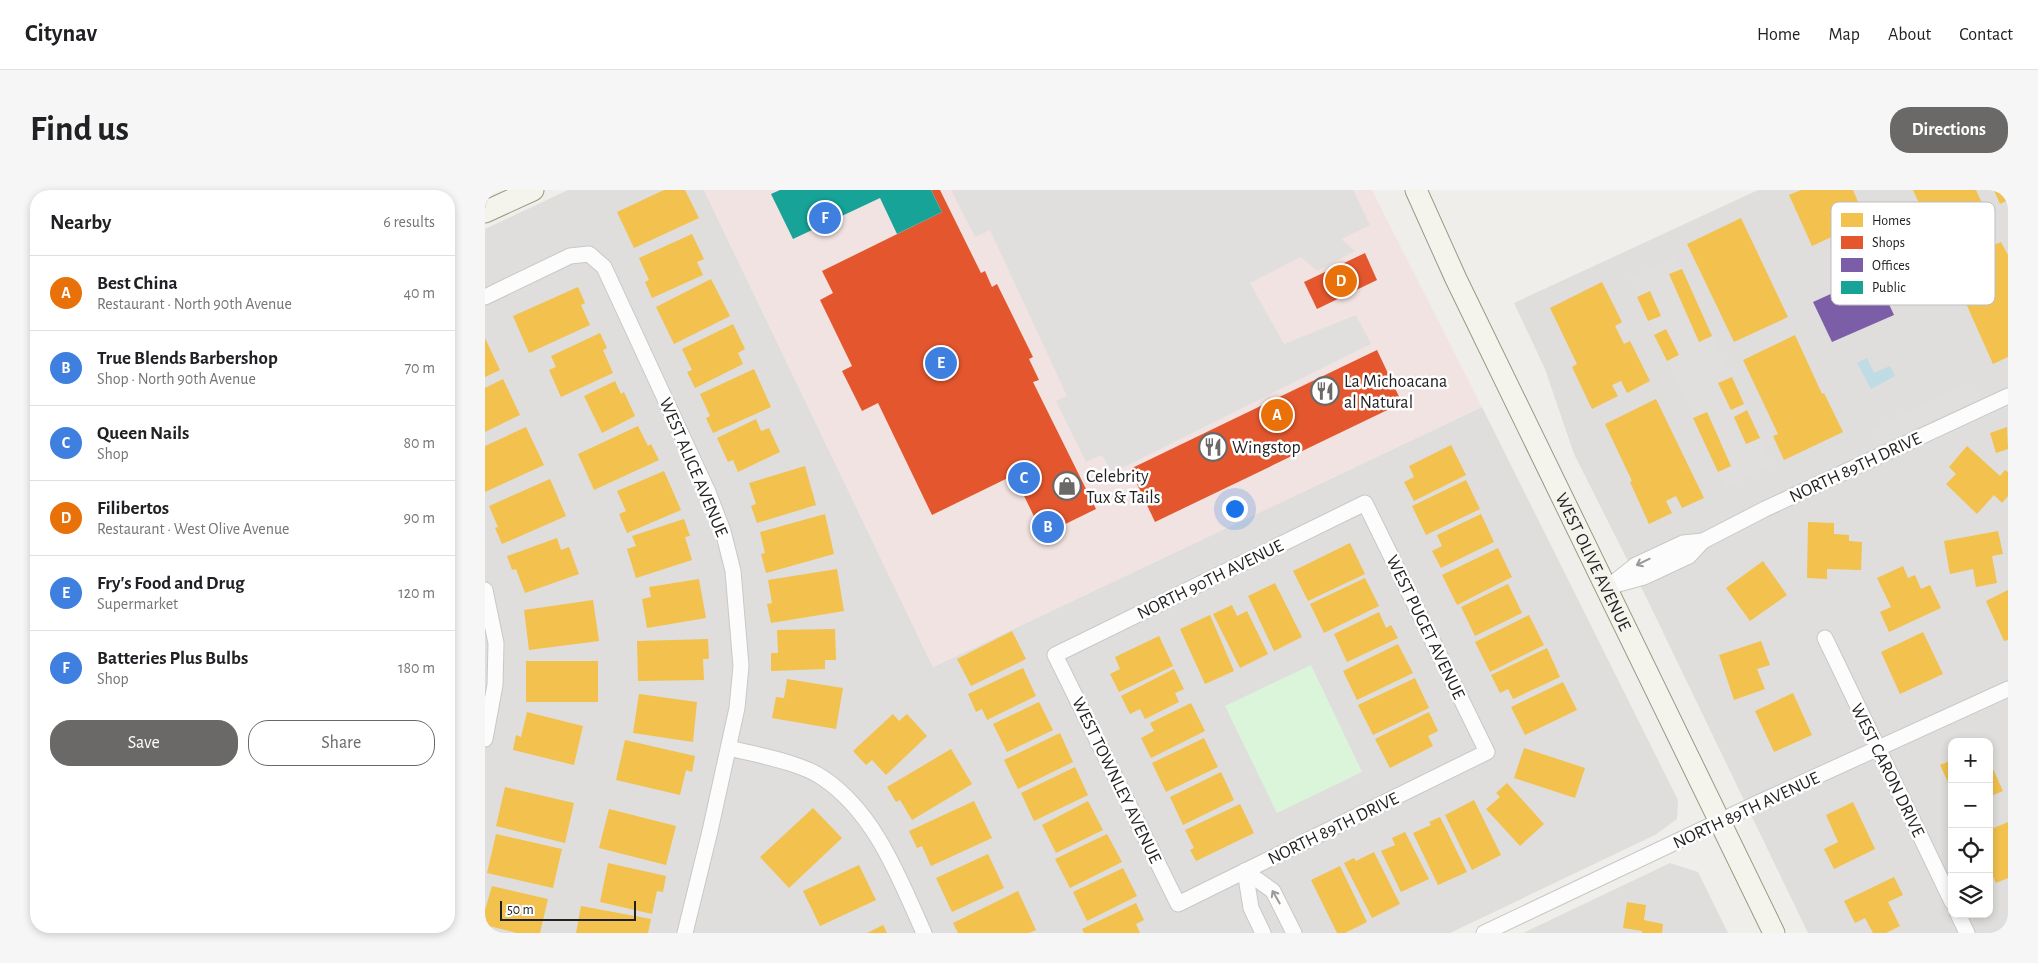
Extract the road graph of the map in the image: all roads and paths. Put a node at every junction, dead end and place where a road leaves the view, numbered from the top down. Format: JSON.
{"nodes":[{"id":1,"x":533,"y":190,"type":"edge"},
{"id":2,"x":1416,"y":190,"type":"edge"},
{"id":3,"x":485,"y":212,"type":"edge"},
{"id":4,"x":485,"y":297,"type":"edge"},
{"id":5,"x":2008,"y":396,"type":"edge"},
{"id":6,"x":1365,"y":503,"type":"joint"},
{"id":7,"x":1607,"y":588,"type":"junction"},
{"id":8,"x":485,"y":590,"type":"edge"},
{"id":9,"x":1825,"y":638,"type":"dead end"},
{"id":10,"x":1055,"y":655,"type":"joint"},
{"id":11,"x":2008,"y":688,"type":"edge"},
{"id":12,"x":485,"y":739,"type":"edge"},
{"id":13,"x":729,"y":748,"type":"junction"},
{"id":14,"x":1877,"y":749,"type":"junction"},
{"id":15,"x":1487,"y":752,"type":"joint"},
{"id":16,"x":1720,"y":821,"type":"junction"},
{"id":17,"x":1245,"y":871,"type":"junction"},
{"id":18,"x":1948,"y":894,"type":"edge"},
{"id":19,"x":1178,"y":904,"type":"joint"},
{"id":20,"x":1959,"y":918,"type":"edge"},
{"id":21,"x":1515,"y":926,"type":"edge"},
{"id":22,"x":685,"y":933,"type":"edge"},
{"id":23,"x":924,"y":933,"type":"edge"},
{"id":24,"x":1263,"y":933,"type":"edge"},
{"id":25,"x":1294,"y":933,"type":"edge"},
{"id":26,"x":1484,"y":933,"type":"edge"},
{"id":27,"x":1774,"y":933,"type":"edge"},
{"id":28,"x":1967,"y":933,"type":"edge"}],
"edges":[{"from":1,"to":3,"type":"main road"},
{"from":2,"to":7,"type":"main road","name":"WEST OLIVE AVENUE"},
{"from":4,"to":13,"type":"street","name":"WEST ALICE AVENUE"},
{"from":5,"to":7,"type":"street","name":"NORTH 89TH DRIVE"},
{"from":6,"to":10,"type":"street","name":"NORTH 90TH AVENUE"},
{"from":6,"to":15,"type":"street","name":"WEST PUGET AVENUE"},
{"from":7,"to":16,"type":"main road","name":"WEST OLIVE AVENUE"},
{"from":8,"to":12,"type":"street"},
{"from":9,"to":14,"type":"street","name":"WEST CARON DRIVE"},
{"from":10,"to":19,"type":"street","name":"WEST TOWNLEY AVENUE"},
{"from":11,"to":14,"type":"street","name":"NORTH 89TH AVENUE"},
{"from":13,"to":22,"type":"street","name":"WEST ALICE AVENUE"},
{"from":13,"to":23,"type":"street"},
{"from":14,"to":16,"type":"street","name":"NORTH 89TH AVENUE"},
{"from":14,"to":18,"type":"street","name":"WEST CARON DRIVE"},
{"from":15,"to":17,"type":"street","name":"NORTH 89TH DRIVE"},
{"from":16,"to":21,"type":"street","name":"NORTH 89TH AVENUE"},
{"from":16,"to":27,"type":"main road","name":"WEST OLIVE AVENUE"},
{"from":17,"to":19,"type":"street","name":"NORTH 89TH DRIVE"},
{"from":17,"to":24,"type":"street"},
{"from":25,"to":17,"type":"street","one_way":true},
{"from":20,"to":28,"type":"street"},
{"from":21,"to":26,"type":"street","name":"NORTH 89TH AVENUE"}]}
